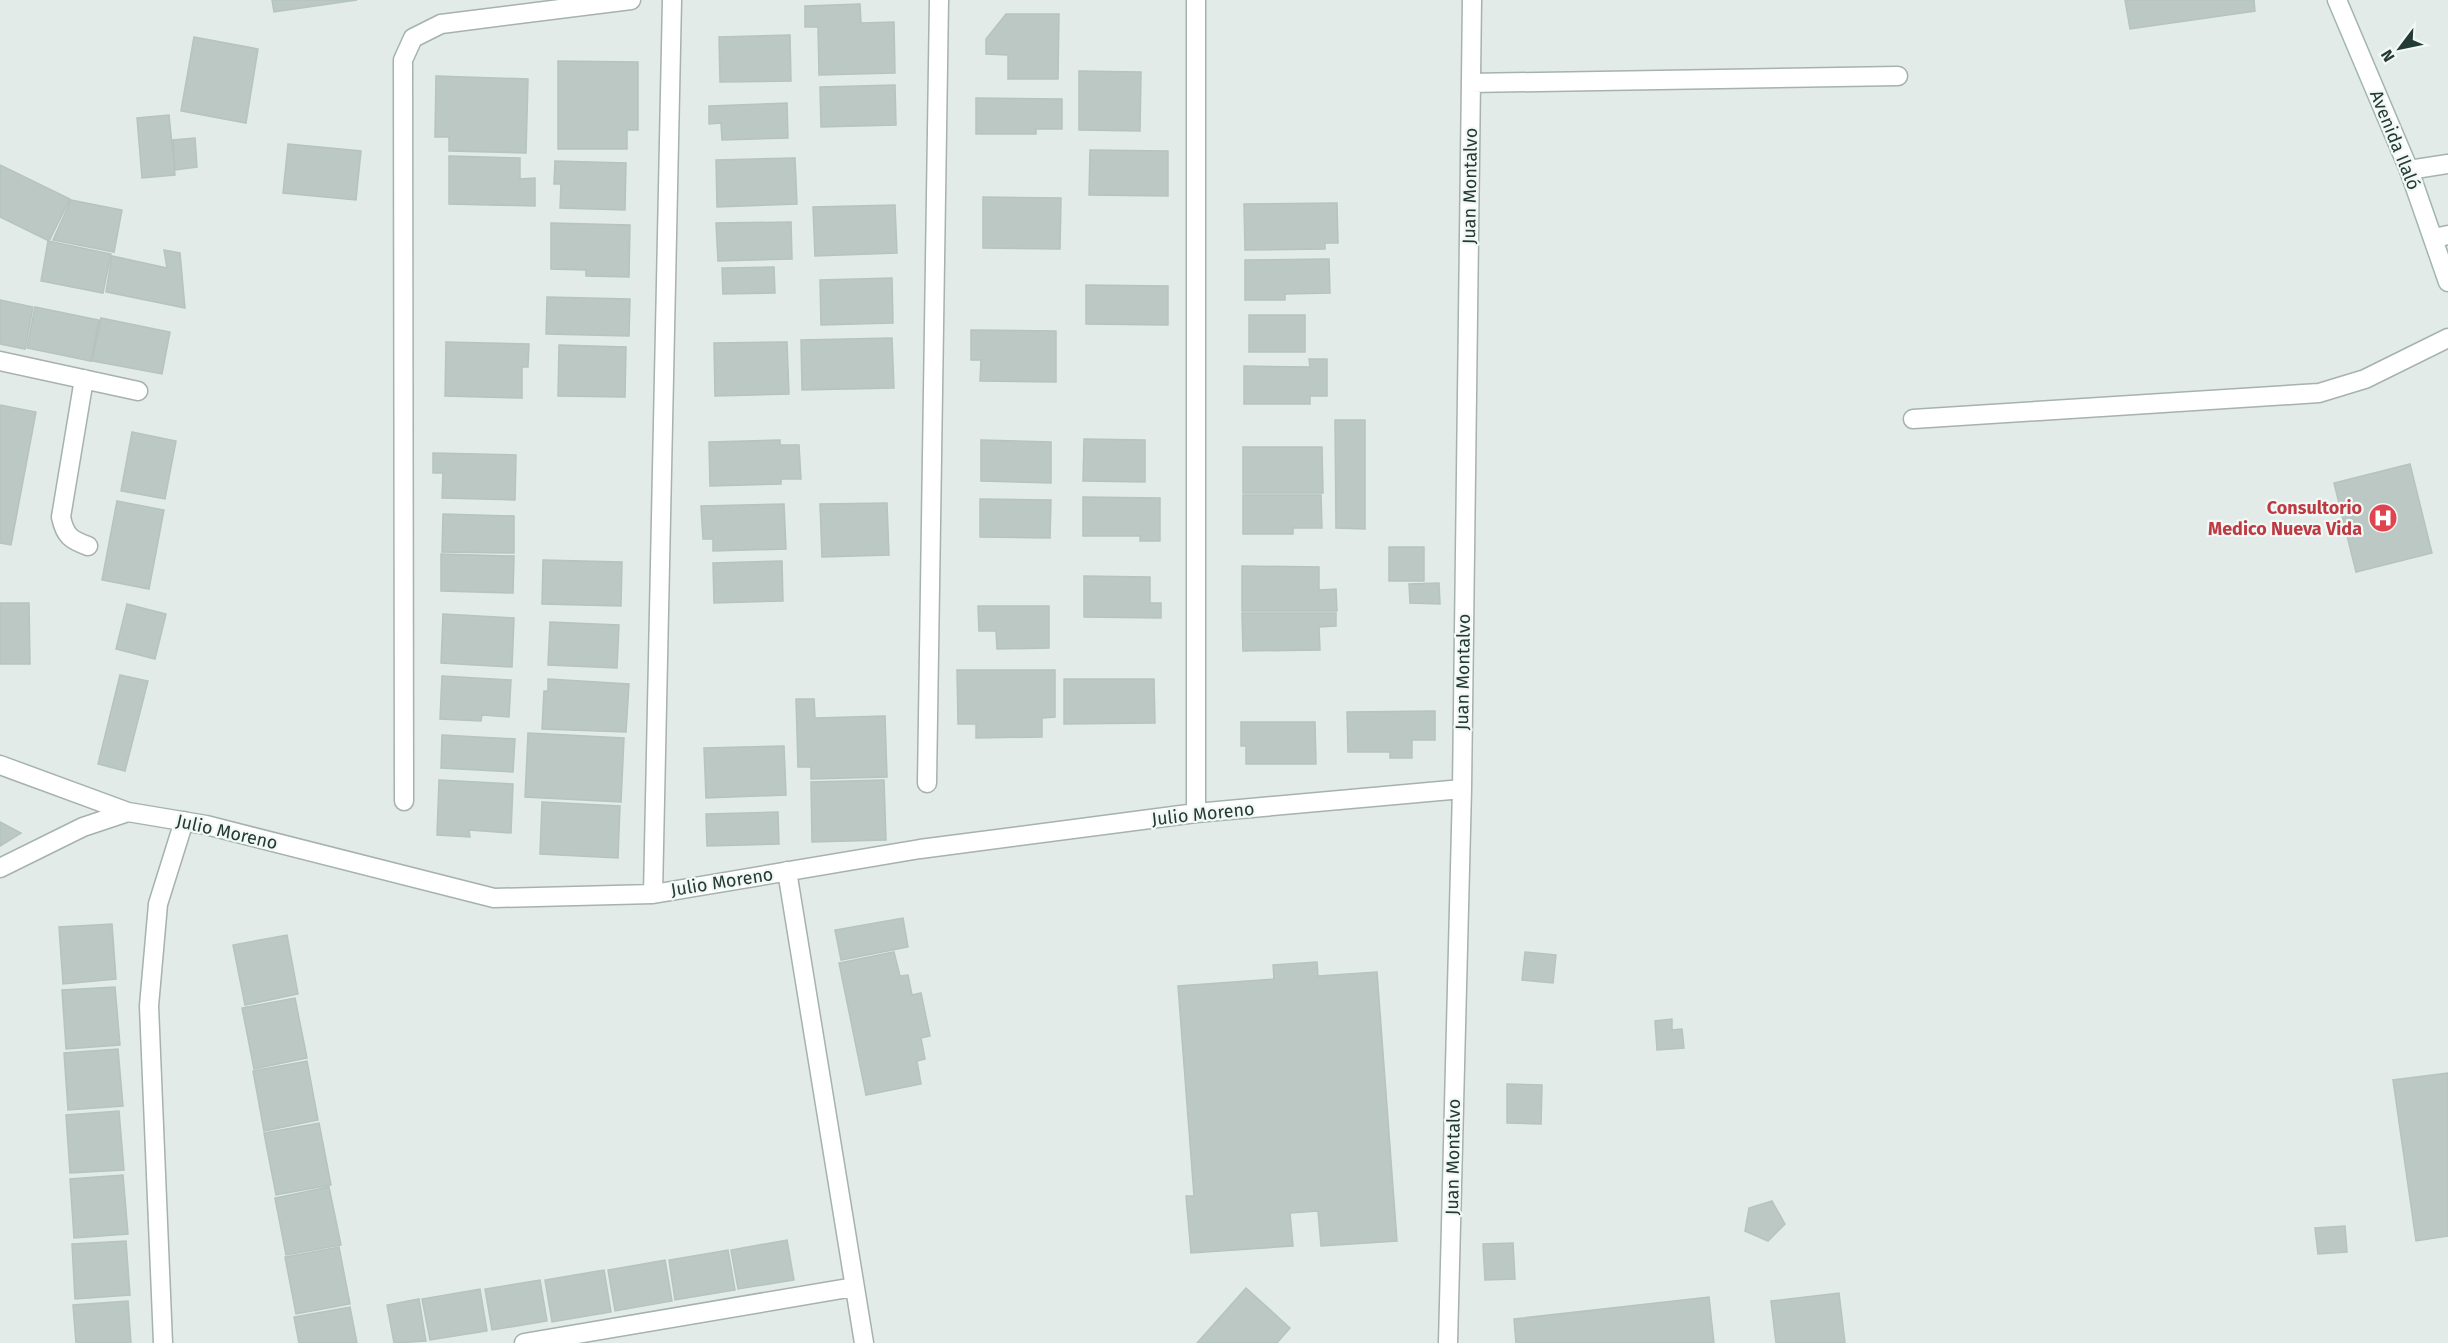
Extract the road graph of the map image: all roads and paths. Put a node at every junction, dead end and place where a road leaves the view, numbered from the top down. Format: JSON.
{"nodes":[{"id":1,"x":631,"y":0,"type":"edge"},
{"id":2,"x":672,"y":0,"type":"edge"},
{"id":3,"x":939,"y":0,"type":"edge"},
{"id":4,"x":1196,"y":0,"type":"edge"},
{"id":5,"x":1472,"y":0,"type":"edge"},
{"id":6,"x":2337,"y":0,"type":"edge"},
{"id":7,"x":1898,"y":76,"type":"dead end"},
{"id":8,"x":1471,"y":83,"type":"junction"},
{"id":9,"x":2448,"y":164,"type":"edge"},
{"id":10,"x":2409,"y":170,"type":"junction"},
{"id":11,"x":2441,"y":237,"type":"edge"},
{"id":12,"x":2448,"y":282,"type":"edge"},
{"id":13,"x":2448,"y":338,"type":"edge"},
{"id":14,"x":0,"y":361,"type":"edge"},
{"id":15,"x":84,"y":379,"type":"junction"},
{"id":16,"x":138,"y":391,"type":"dead end"},
{"id":17,"x":1913,"y":419,"type":"dead end"},
{"id":18,"x":88,"y":546,"type":"dead end"},
{"id":19,"x":0,"y":765,"type":"edge"},
{"id":20,"x":927,"y":783,"type":"dead end"},
{"id":21,"x":1462,"y":789,"type":"junction"},
{"id":22,"x":404,"y":801,"type":"dead end"},
{"id":23,"x":128,"y":812,"type":"junction"},
{"id":24,"x":1196,"y":813,"type":"junction"},
{"id":25,"x":184,"y":821,"type":"junction"},
{"id":26,"x":0,"y":868,"type":"edge"},
{"id":27,"x":788,"y":871,"type":"junction"},
{"id":28,"x":652,"y":894,"type":"junction"},
{"id":29,"x":854,"y":1287,"type":"junction"},
{"id":30,"x":163,"y":1343,"type":"edge"},
{"id":31,"x":524,"y":1343,"type":"edge"},
{"id":32,"x":864,"y":1343,"type":"edge"},
{"id":33,"x":1448,"y":1343,"type":"edge"}],
"edges":[{"from":1,"to":22,"type":"street"},
{"from":2,"to":28,"type":"street"},
{"from":3,"to":20,"type":"street"},
{"from":4,"to":24,"type":"street"},
{"from":5,"to":8,"type":"street","name":"Juan Montalvo"},
{"from":6,"to":10,"type":"street","name":"Avenida Ilaló"},
{"from":7,"to":8,"type":"street"},
{"from":8,"to":21,"type":"street","name":"Juan Montalvo"},
{"from":9,"to":10,"type":"street"},
{"from":10,"to":11,"type":"street","name":"Avenida Ilaló"},
{"from":11,"to":12,"type":"street","name":"Avenida Ilaló"},
{"from":13,"to":17,"type":"street"},
{"from":14,"to":15,"type":"street"},
{"from":15,"to":16,"type":"street"},
{"from":15,"to":18,"type":"street"},
{"from":19,"to":23,"type":"street"},
{"from":21,"to":24,"type":"street","name":"Julio Moreno"},
{"from":21,"to":33,"type":"street","name":"Juan Montalvo"},
{"from":23,"to":25,"type":"street","name":"Julio Moreno"},
{"from":23,"to":26,"type":"street","name":"Julio Moreno"},
{"from":24,"to":27,"type":"street","name":"Julio Moreno"},
{"from":25,"to":28,"type":"street","name":"Julio Moreno"},
{"from":25,"to":30,"type":"street"},
{"from":27,"to":28,"type":"street","name":"Julio Moreno"},
{"from":27,"to":29,"type":"street"},
{"from":29,"to":31,"type":"street"},
{"from":29,"to":32,"type":"street"}]}
